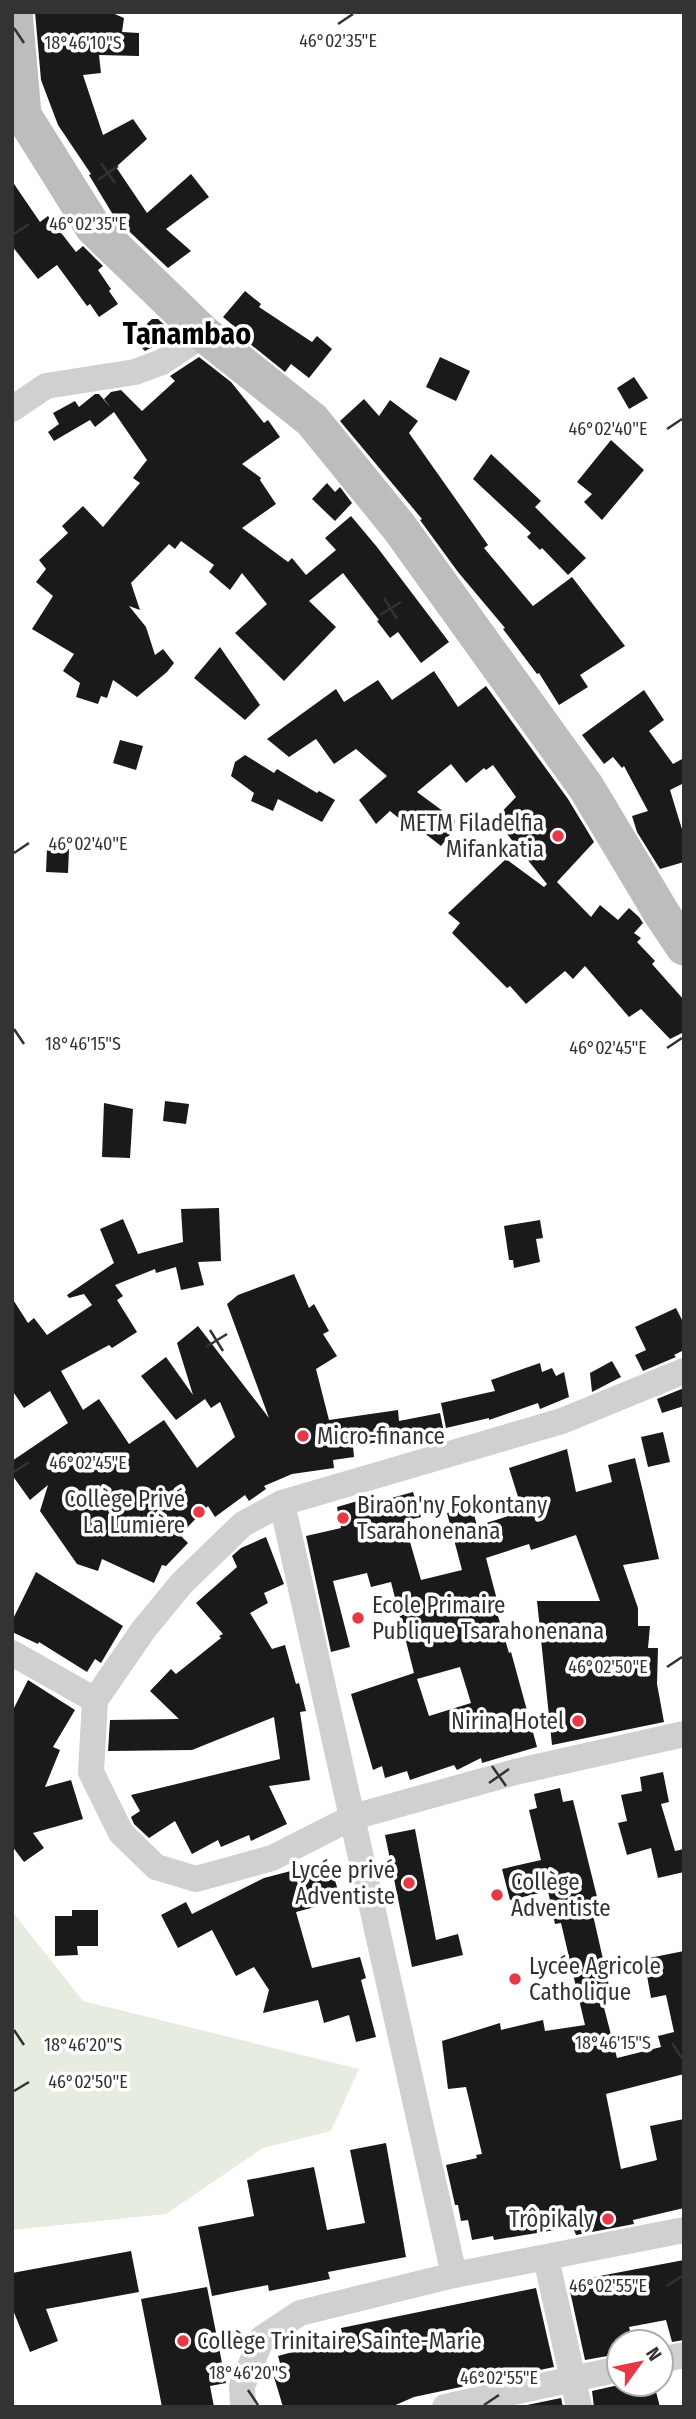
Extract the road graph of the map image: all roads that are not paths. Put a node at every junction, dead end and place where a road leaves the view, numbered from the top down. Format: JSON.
{"nodes":[{"id":1,"x":14,"y":12,"type":"edge"},
{"id":2,"x":204,"y":334,"type":"junction"},
{"id":3,"x":12,"y":409,"type":"edge"},
{"id":4,"x":684,"y":947,"type":"edge"},
{"id":5,"x":684,"y":1371,"type":"edge"},
{"id":6,"x":282,"y":1503,"type":"junction"},
{"id":7,"x":12,"y":1653,"type":"edge"},
{"id":8,"x":96,"y":1700,"type":"junction"},
{"id":9,"x":684,"y":1734,"type":"edge"},
{"id":10,"x":353,"y":1817,"type":"junction"},
{"id":11,"x":684,"y":2230,"type":"edge"},
{"id":12,"x":546,"y":2258,"type":"junction"},
{"id":13,"x":454,"y":2275,"type":"junction"},
{"id":14,"x":605,"y":2372,"type":"edge"},
{"id":15,"x":572,"y":2379,"type":"junction"},
{"id":16,"x":243,"y":2407,"type":"edge"},
{"id":17,"x":446,"y":2407,"type":"edge"},
{"id":18,"x":579,"y":2407,"type":"edge"}],
"edges":[{"from":1,"to":2,"type":"main road"},
{"from":2,"to":3,"type":"street"},
{"from":2,"to":4,"type":"main road"},
{"from":5,"to":6,"type":"street"},
{"from":6,"to":8,"type":"street"},
{"from":6,"to":10,"type":"street"},
{"from":7,"to":8,"type":"street"},
{"from":8,"to":10,"type":"street"},
{"from":9,"to":10,"type":"street"},
{"from":10,"to":13,"type":"street"},
{"from":11,"to":12,"type":"street"},
{"from":12,"to":13,"type":"street"},
{"from":12,"to":15,"type":"street"},
{"from":13,"to":16,"type":"street"},
{"from":14,"to":15,"type":"street"},
{"from":15,"to":17,"type":"street"},
{"from":15,"to":18,"type":"street"}]}
